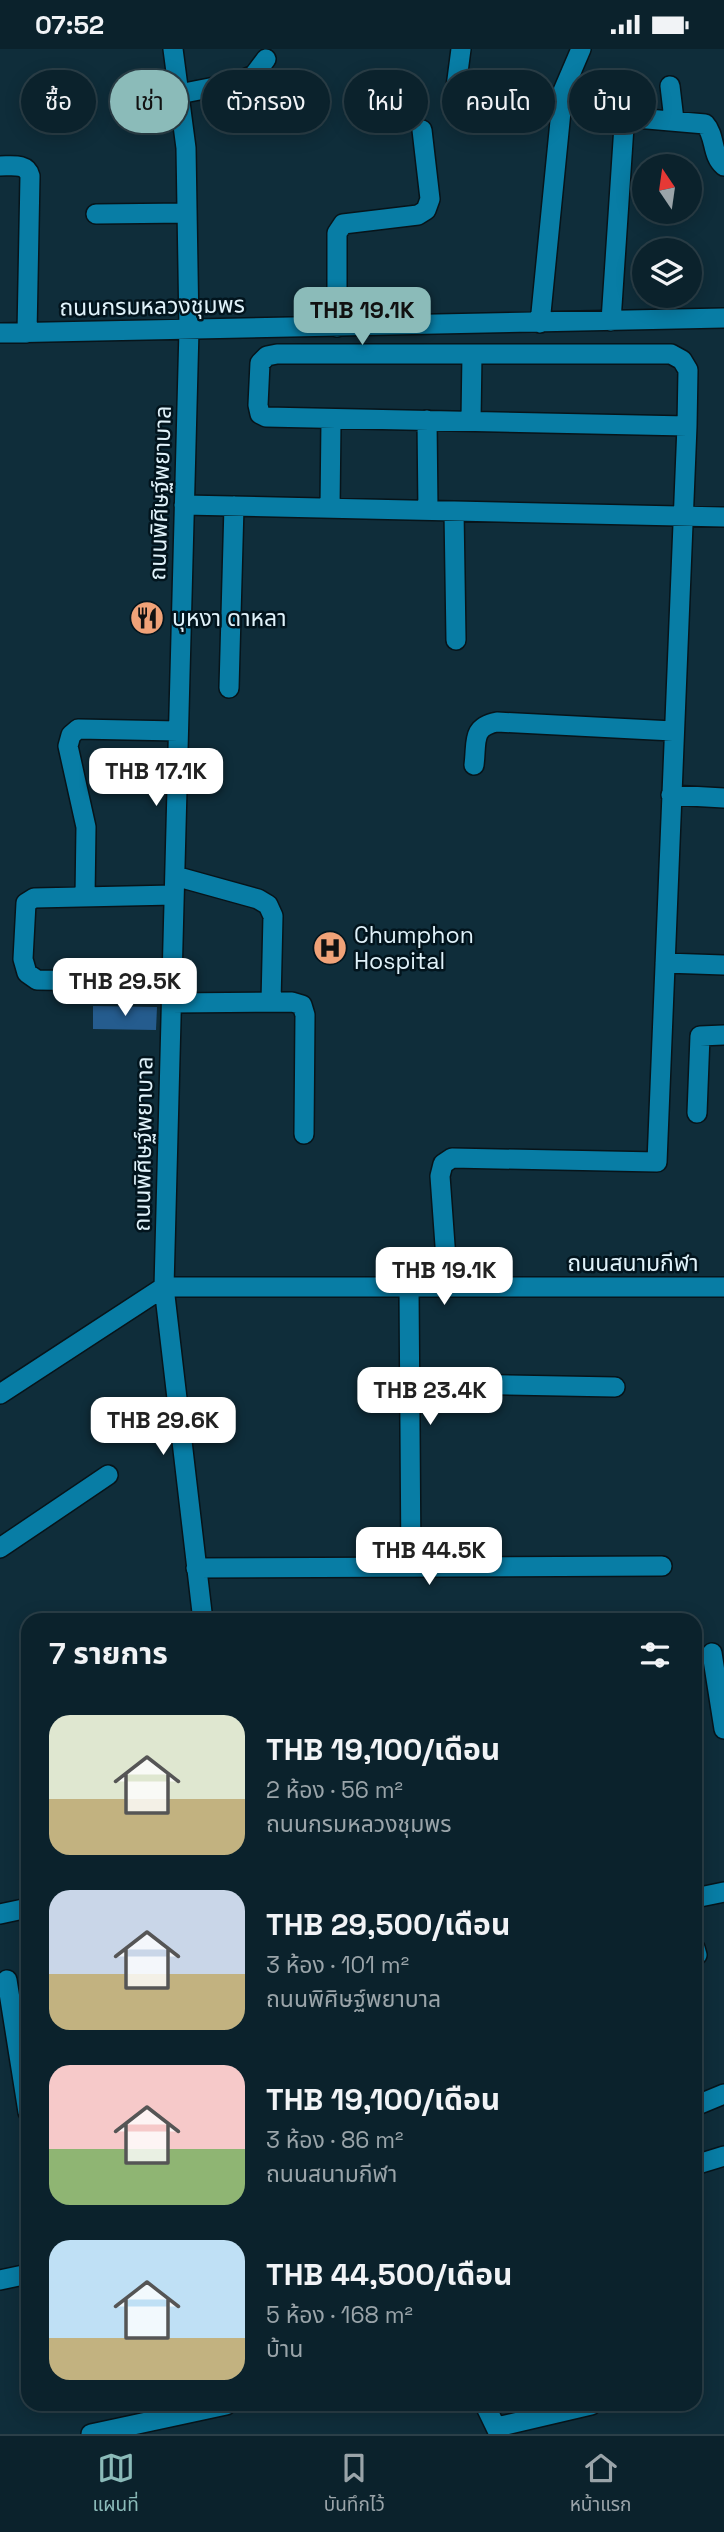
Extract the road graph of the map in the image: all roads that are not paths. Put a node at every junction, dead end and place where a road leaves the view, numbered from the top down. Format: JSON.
{"nodes":[{"id":1,"x":173,"y":49,"type":"edge"},
{"id":2,"x":461,"y":49,"type":"edge"},
{"id":3,"x":581,"y":49,"type":"edge"},
{"id":4,"x":266,"y":59,"type":"dead end"},
{"id":5,"x":176,"y":70,"type":"edge"},
{"id":6,"x":458,"y":70,"type":"edge"},
{"id":7,"x":670,"y":86,"type":"dead end"},
{"id":8,"x":188,"y":92,"type":"edge"},
{"id":9,"x":674,"y":120,"type":"junction"},
{"id":10,"x":184,"y":133,"type":"edge"},
{"id":11,"x":422,"y":133,"type":"edge"},
{"id":12,"x":0,"y":166,"type":"edge"},
{"id":13,"x":724,"y":166,"type":"edge"},
{"id":14,"x":187,"y":213,"type":"junction"},
{"id":15,"x":96,"y":214,"type":"dead end"},
{"id":16,"x":724,"y":318,"type":"edge"},
{"id":17,"x":611,"y":321,"type":"junction"},
{"id":18,"x":540,"y":323,"type":"junction"},
{"id":19,"x":337,"y":327,"type":"junction"},
{"id":20,"x":189,"y":329,"type":"junction"},
{"id":21,"x":0,"y":333,"type":"edge"},
{"id":22,"x":27,"y":333,"type":"junction"},
{"id":23,"x":471,"y":354,"type":"junction"},
{"id":24,"x":428,"y":420,"type":"junction"},
{"id":25,"x":471,"y":420,"type":"junction"},
{"id":26,"x":331,"y":421,"type":"junction"},
{"id":27,"x":687,"y":426,"type":"junction"},
{"id":28,"x":184,"y":505,"type":"junction"},
{"id":29,"x":234,"y":506,"type":"junction"},
{"id":30,"x":330,"y":508,"type":"junction"},
{"id":31,"x":428,"y":510,"type":"junction"},
{"id":32,"x":454,"y":511,"type":"junction"},
{"id":33,"x":682,"y":516,"type":"junction"},
{"id":34,"x":724,"y":517,"type":"edge"},
{"id":35,"x":456,"y":640,"type":"dead end"},
{"id":36,"x":229,"y":688,"type":"dead end"},
{"id":37,"x":178,"y":731,"type":"junction"},
{"id":38,"x":673,"y":731,"type":"junction"},
{"id":39,"x":474,"y":765,"type":"dead end"},
{"id":40,"x":671,"y":795,"type":"junction"},
{"id":41,"x":724,"y":797,"type":"edge"},
{"id":42,"x":174,"y":885,"type":"junction"},
{"id":43,"x":85,"y":897,"type":"junction"},
{"id":44,"x":665,"y":963,"type":"junction"},
{"id":45,"x":724,"y":965,"type":"edge"},
{"id":46,"x":172,"y":982,"type":"junction"},
{"id":47,"x":271,"y":1002,"type":"junction"},
{"id":48,"x":171,"y":1003,"type":"junction"},
{"id":49,"x":724,"y":1035,"type":"edge"},
{"id":50,"x":697,"y":1113,"type":"dead end"},
{"id":51,"x":304,"y":1134,"type":"dead end"},
{"id":52,"x":164,"y":1287,"type":"junction"},
{"id":53,"x":409,"y":1287,"type":"junction"},
{"id":54,"x":448,"y":1287,"type":"junction"},
{"id":55,"x":724,"y":1287,"type":"edge"},
{"id":56,"x":410,"y":1383,"type":"junction"},
{"id":57,"x":615,"y":1387,"type":"dead end"},
{"id":58,"x":0,"y":1394,"type":"edge"},
{"id":59,"x":108,"y":1475,"type":"dead end"},
{"id":60,"x":0,"y":1548,"type":"edge"},
{"id":61,"x":662,"y":1566,"type":"dead end"},
{"id":62,"x":411,"y":1567,"type":"junction"},
{"id":63,"x":196,"y":1568,"type":"junction"},
{"id":64,"x":202,"y":1613,"type":"edge"},
{"id":65,"x":712,"y":1653,"type":"dead end"},
{"id":66,"x":724,"y":1729,"type":"edge"},
{"id":67,"x":724,"y":1892,"type":"edge"},
{"id":68,"x":702,"y":1897,"type":"edge"},
{"id":69,"x":21,"y":1910,"type":"edge"},
{"id":70,"x":0,"y":1914,"type":"edge"},
{"id":71,"x":7,"y":1980,"type":"dead end"},
{"id":72,"x":21,"y":2065,"type":"edge"},
{"id":73,"x":724,"y":2094,"type":"edge"},
{"id":74,"x":702,"y":2103,"type":"edge"},
{"id":75,"x":724,"y":2156,"type":"edge"},
{"id":76,"x":702,"y":2163,"type":"edge"},
{"id":77,"x":21,"y":2276,"type":"edge"},
{"id":78,"x":0,"y":2280,"type":"edge"},
{"id":79,"x":198,"y":2411,"type":"edge"},
{"id":80,"x":488,"y":2411,"type":"edge"},
{"id":81,"x":570,"y":2411,"type":"edge"},
{"id":82,"x":498,"y":2431,"type":"edge"},
{"id":83,"x":91,"y":2434,"type":"edge"}],
"edges":[{"from":1,"to":5,"type":"street","name":"ถนนพิศิษฐ์พยาบาล"},
{"from":2,"to":6,"type":"street"},
{"from":3,"to":18,"type":"street"},
{"from":4,"to":8,"type":"street"},
{"from":7,"to":9,"type":"street"},
{"from":9,"to":13,"type":"street"},
{"from":9,"to":17,"type":"street"},
{"from":10,"to":14,"type":"street","name":"ถนนพิศิษฐ์พยาบาล"},
{"from":11,"to":19,"type":"street"},
{"from":12,"to":22,"type":"street"},
{"from":14,"to":15,"type":"street"},
{"from":14,"to":20,"type":"street","name":"ถนนพิศิษฐ์พยาบาล"},
{"from":16,"to":17,"type":"street","name":"ถนนกรมหลวงชุมพร"},
{"from":17,"to":18,"type":"street","name":"ถนนกรมหลวงชุมพร"},
{"from":18,"to":19,"type":"street","name":"ถนนกรมหลวงชุมพร"},
{"from":19,"to":20,"type":"street","name":"ถนนกรมหลวงชุมพร"},
{"from":20,"to":22,"type":"street","name":"ถนนกรมหลวงชุมพร"},
{"from":20,"to":28,"type":"street","name":"ถนนพิศิษฐ์พยาบาล"},
{"from":21,"to":22,"type":"street","name":"ถนนกรมหลวงชุมพร"},
{"from":23,"to":25,"type":"street"},
{"from":23,"to":26,"type":"street"},
{"from":23,"to":27,"type":"street"},
{"from":24,"to":25,"type":"street"},
{"from":24,"to":26,"type":"street"},
{"from":24,"to":31,"type":"street"},
{"from":25,"to":27,"type":"street"},
{"from":26,"to":30,"type":"street"},
{"from":27,"to":33,"type":"street"},
{"from":28,"to":29,"type":"street"},
{"from":28,"to":37,"type":"street","name":"ถนนพิศิษฐ์พยาบาล"},
{"from":29,"to":30,"type":"street"},
{"from":29,"to":36,"type":"street"},
{"from":30,"to":31,"type":"street"},
{"from":31,"to":32,"type":"street"},
{"from":32,"to":33,"type":"street"},
{"from":32,"to":35,"type":"street"},
{"from":33,"to":34,"type":"street"},
{"from":33,"to":38,"type":"street"},
{"from":37,"to":42,"type":"street","name":"ถนนพิศิษฐ์พยาบาล"},
{"from":37,"to":43,"type":"street"},
{"from":38,"to":39,"type":"street"},
{"from":38,"to":40,"type":"street"},
{"from":40,"to":41,"type":"street"},
{"from":40,"to":44,"type":"street"},
{"from":42,"to":43,"type":"street"},
{"from":42,"to":46,"type":"street","name":"ถนนพิศิษฐ์พยาบาล"},
{"from":42,"to":47,"type":"street"},
{"from":43,"to":46,"type":"street"},
{"from":44,"to":45,"type":"street"},
{"from":44,"to":54,"type":"street"},
{"from":46,"to":48,"type":"street","name":"ถนนพิศิษฐ์พยาบาล"},
{"from":47,"to":48,"type":"street"},
{"from":47,"to":51,"type":"street"},
{"from":48,"to":52,"type":"street","name":"ถนนพิศิษฐ์พยาบาล"},
{"from":49,"to":50,"type":"street"},
{"from":52,"to":53,"type":"street","name":"ถนนสนามกีฬา"},
{"from":52,"to":58,"type":"street"},
{"from":52,"to":63,"type":"street","name":"ถนนพิศิษฐ์พยาบาล"},
{"from":53,"to":54,"type":"street","name":"ถนนสนามกีฬา"},
{"from":53,"to":56,"type":"street"},
{"from":54,"to":55,"type":"street","name":"ถนนสนามกีฬา"},
{"from":56,"to":57,"type":"street"},
{"from":56,"to":62,"type":"street"},
{"from":59,"to":60,"type":"street"},
{"from":61,"to":62,"type":"street"},
{"from":62,"to":63,"type":"street"},
{"from":63,"to":64,"type":"street","name":"ถนนพิศิษฐ์พยาบาล"},
{"from":65,"to":66,"type":"street"},
{"from":67,"to":68,"type":"street"},
{"from":69,"to":70,"type":"street"},
{"from":71,"to":72,"type":"street"},
{"from":73,"to":74,"type":"street"},
{"from":75,"to":76,"type":"street"},
{"from":77,"to":78,"type":"street"},
{"from":79,"to":83,"type":"street"},
{"from":80,"to":82,"type":"street"},
{"from":81,"to":82,"type":"street"}]}
